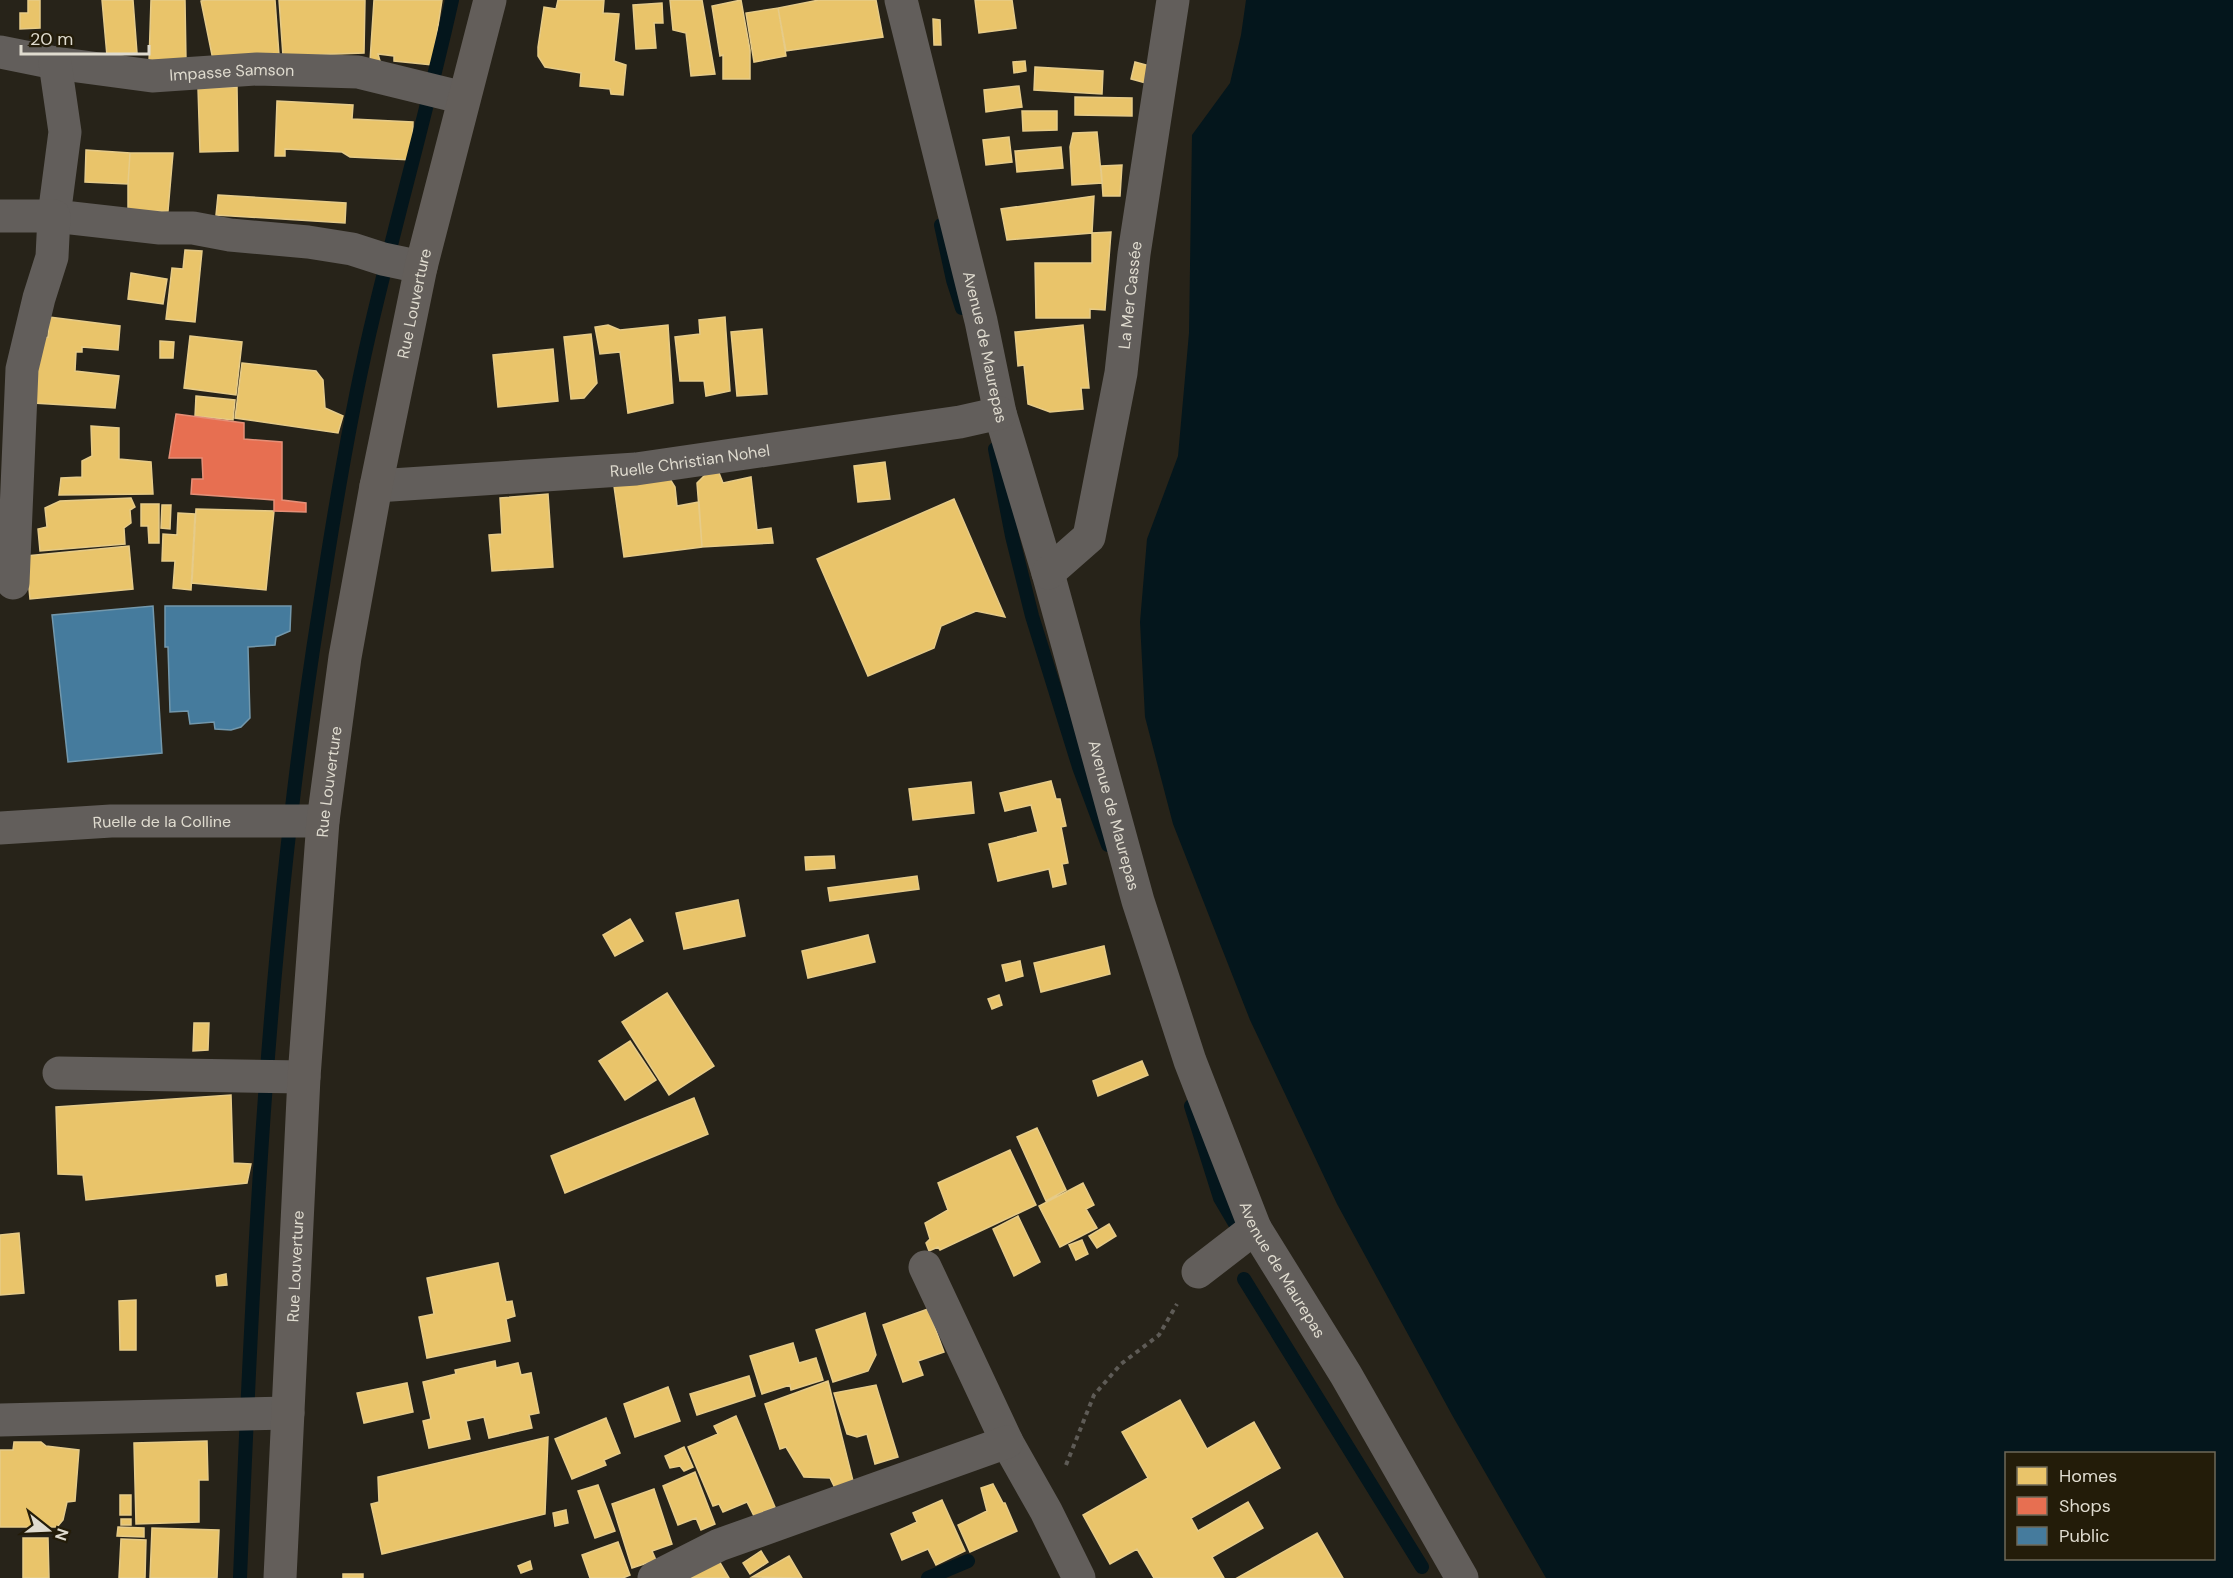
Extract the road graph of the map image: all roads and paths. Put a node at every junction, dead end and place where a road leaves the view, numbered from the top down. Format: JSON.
{"nodes":[{"id":1,"x":490,"y":0,"type":"edge"},
{"id":2,"x":901,"y":0,"type":"edge"},
{"id":3,"x":1173,"y":0,"type":"edge"},
{"id":4,"x":0,"y":52,"type":"edge"},
{"id":5,"x":55,"y":63,"type":"junction"},
{"id":6,"x":442,"y":93,"type":"junction"},
{"id":7,"x":0,"y":216,"type":"edge"},
{"id":8,"x":54,"y":216,"type":"junction"},
{"id":9,"x":400,"y":262,"type":"junction"},
{"id":10,"x":1000,"y":413,"type":"junction"},
{"id":11,"x":376,"y":486,"type":"junction"},
{"id":12,"x":1048,"y":573,"type":"junction"},
{"id":13,"x":13,"y":583,"type":"dead end"},
{"id":14,"x":300,"y":821,"type":"junction"},
{"id":15,"x":0,"y":828,"type":"edge"},
{"id":16,"x":59,"y":1073,"type":"dead end"},
{"id":17,"x":304,"y":1077,"type":"junction"},
{"id":18,"x":1255,"y":1228,"type":"junction"},
{"id":19,"x":925,"y":1267,"type":"dead end"},
{"id":20,"x":1198,"y":1272,"type":"joint"},
{"id":21,"x":260,"y":1414,"type":"junction"},
{"id":22,"x":0,"y":1420,"type":"edge"},
{"id":23,"x":1007,"y":1442,"type":"junction"},
{"id":24,"x":1046,"y":1511,"type":"junction"},
{"id":25,"x":280,"y":1578,"type":"edge"},
{"id":26,"x":654,"y":1578,"type":"edge"},
{"id":27,"x":1079,"y":1578,"type":"edge"},
{"id":28,"x":1462,"y":1578,"type":"edge"}],
"edges":[{"from":1,"to":6,"type":"main road","name":"Rue Louverture"},
{"from":2,"to":10,"type":"street","name":"Avenue de Maurepas"},
{"from":3,"to":12,"type":"street","name":"La Mer Cassée"},
{"from":4,"to":5,"type":"street","name":"Impasse Samson"},
{"from":5,"to":6,"type":"street","name":"Impasse Samson"},
{"from":5,"to":8,"type":"street"},
{"from":6,"to":9,"type":"main road","name":"Rue Louverture"},
{"from":7,"to":8,"type":"street"},
{"from":8,"to":9,"type":"street"},
{"from":8,"to":13,"type":"street"},
{"from":9,"to":11,"type":"main road","name":"Rue Louverture"},
{"from":10,"to":11,"type":"street","name":"Ruelle Christian Nohel"},
{"from":10,"to":12,"type":"street","name":"Avenue de Maurepas"},
{"from":11,"to":14,"type":"main road","name":"Rue Louverture"},
{"from":12,"to":18,"type":"street","name":"Avenue de Maurepas"},
{"from":14,"to":15,"type":"street","name":"Ruelle de la Colline"},
{"from":14,"to":17,"type":"main road","name":"Rue Louverture"},
{"from":16,"to":17,"type":"street"},
{"from":17,"to":21,"type":"main road","name":"Rue Louverture"},
{"from":18,"to":20,"type":"street"},
{"from":18,"to":28,"type":"street","name":"Avenue de Maurepas"},
{"from":19,"to":23,"type":"street"},
{"from":20,"to":24,"type":"path"},
{"from":21,"to":22,"type":"street"},
{"from":21,"to":25,"type":"main road","name":"Rue Louverture"},
{"from":23,"to":24,"type":"street"},
{"from":23,"to":26,"type":"street"},
{"from":24,"to":27,"type":"street"}]}
